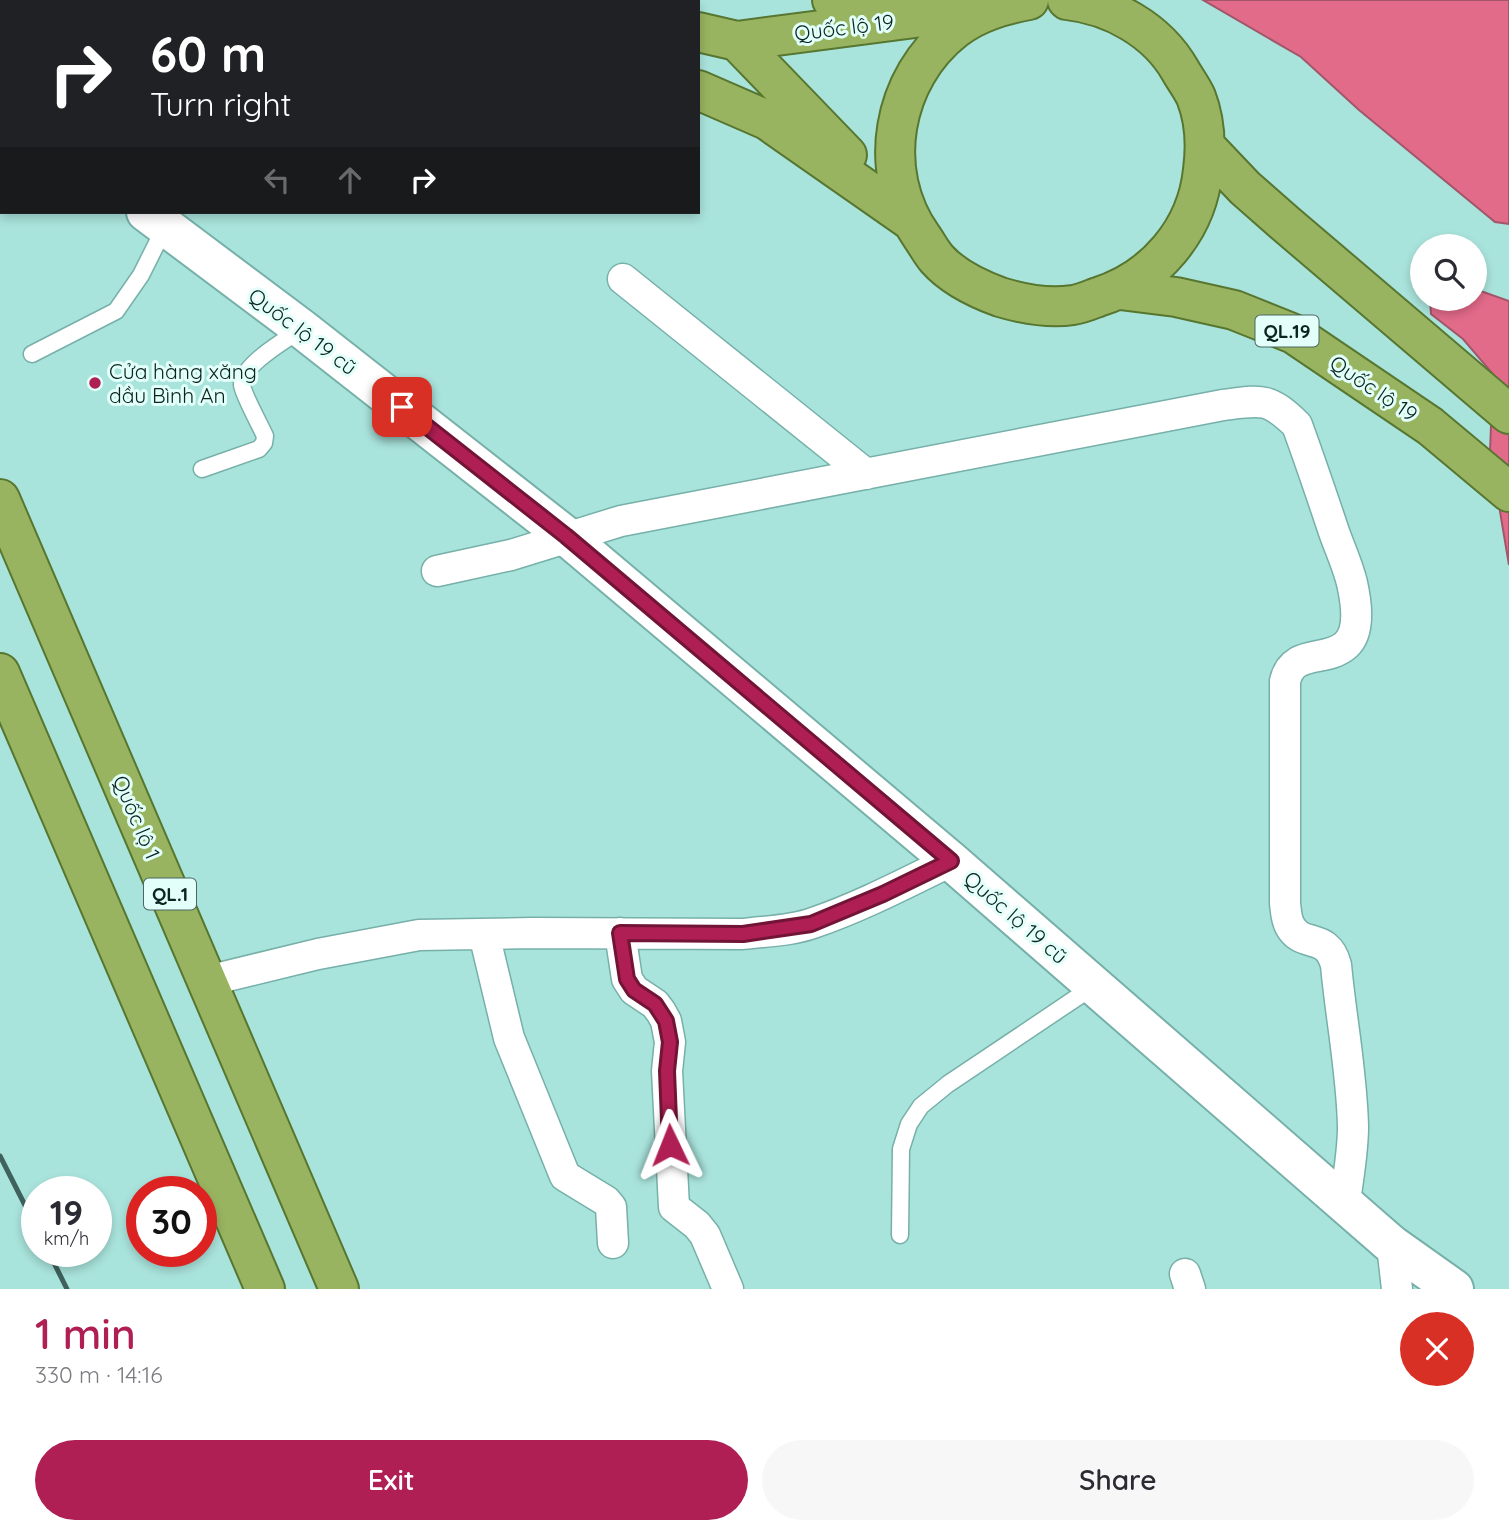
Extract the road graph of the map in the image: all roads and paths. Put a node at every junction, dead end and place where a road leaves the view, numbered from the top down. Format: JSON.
{"nodes":[{"id":1,"x":832,"y":0,"type":"edge"},
{"id":2,"x":1067,"y":0,"type":"edge"},
{"id":3,"x":1011,"y":4,"type":"edge"},
{"id":4,"x":700,"y":32,"type":"edge"},
{"id":5,"x":737,"y":41,"type":"junction"},
{"id":6,"x":700,"y":91,"type":"edge"},
{"id":7,"x":1206,"y":147,"type":"junction"},
{"id":8,"x":155,"y":219,"type":"edge"},
{"id":9,"x":910,"y":220,"type":"junction"},
{"id":10,"x":623,"y":279,"type":"dead end"},
{"id":11,"x":1120,"y":290,"type":"junction"},
{"id":12,"x":302,"y":329,"type":"junction"},
{"id":13,"x":32,"y":354,"type":"dead end"},
{"id":14,"x":1509,"y":414,"type":"edge"},
{"id":15,"x":202,"y":469,"type":"dead end"},
{"id":16,"x":866,"y":474,"type":"junction"},
{"id":17,"x":1509,"y":492,"type":"edge"},
{"id":18,"x":0,"y":499,"type":"edge"},
{"id":19,"x":566,"y":536,"type":"junction"},
{"id":20,"x":437,"y":571,"type":"dead end"},
{"id":21,"x":0,"y":673,"type":"edge"},
{"id":22,"x":951,"y":861,"type":"junction"},
{"id":23,"x":620,"y":933,"type":"junction"},
{"id":24,"x":484,"y":934,"type":"junction"},
{"id":25,"x":207,"y":981,"type":"junction"},
{"id":26,"x":1095,"y":986,"type":"junction"},
{"id":27,"x":1345,"y":1202,"type":"junction"},
{"id":28,"x":900,"y":1235,"type":"dead end"},
{"id":29,"x":613,"y":1243,"type":"dead end"},
{"id":30,"x":1392,"y":1245,"type":"junction"},
{"id":31,"x":265,"y":1289,"type":"edge"},
{"id":32,"x":339,"y":1289,"type":"edge"},
{"id":33,"x":728,"y":1289,"type":"edge"},
{"id":34,"x":1397,"y":1289,"type":"edge"},
{"id":35,"x":1454,"y":1289,"type":"edge"}],
"edges":[{"from":1,"to":3,"type":"highway"},
{"from":2,"to":7,"type":"highway"},
{"from":3,"to":5,"type":"highway","name":"Quốc lộ 19"},
{"from":3,"to":9,"type":"highway"},
{"from":4,"to":5,"type":"highway","name":"Quốc lộ 19"},
{"from":5,"to":9,"type":"highway"},
{"from":6,"to":9,"type":"highway"},
{"from":7,"to":11,"type":"highway"},
{"from":7,"to":14,"type":"highway"},
{"from":8,"to":12,"type":"street","name":"Quốc lộ 19 cũ"},
{"from":8,"to":13,"type":"lane"},
{"from":9,"to":11,"type":"highway"},
{"from":10,"to":16,"type":"street"},
{"from":11,"to":17,"type":"highway","name":"Quốc lộ 19","number":"QL.19"},
{"from":12,"to":15,"type":"lane"},
{"from":12,"to":19,"type":"street","name":"Quốc lộ 19 cũ"},
{"from":16,"to":19,"type":"street"},
{"from":16,"to":27,"type":"street"},
{"from":18,"to":25,"type":"highway","name":"Quốc lộ 1","number":"QL.1"},
{"from":19,"to":20,"type":"street"},
{"from":19,"to":22,"type":"street","name":"Quốc lộ 19 cũ"},
{"from":21,"to":31,"type":"highway"},
{"from":22,"to":23,"type":"street"},
{"from":22,"to":26,"type":"street","name":"Quốc lộ 19 cũ"},
{"from":23,"to":24,"type":"street"},
{"from":23,"to":33,"type":"street"},
{"from":24,"to":25,"type":"street"},
{"from":24,"to":29,"type":"street"},
{"from":25,"to":32,"type":"highway","name":"Quốc lộ 1","number":"QL.1"},
{"from":26,"to":27,"type":"street","name":"Quốc lộ 19 cũ"},
{"from":26,"to":28,"type":"lane"},
{"from":27,"to":30,"type":"street","name":"Quốc lộ 19 cũ"},
{"from":30,"to":34,"type":"street"},
{"from":30,"to":35,"type":"street","name":"Quốc lộ 19 cũ"}]}
